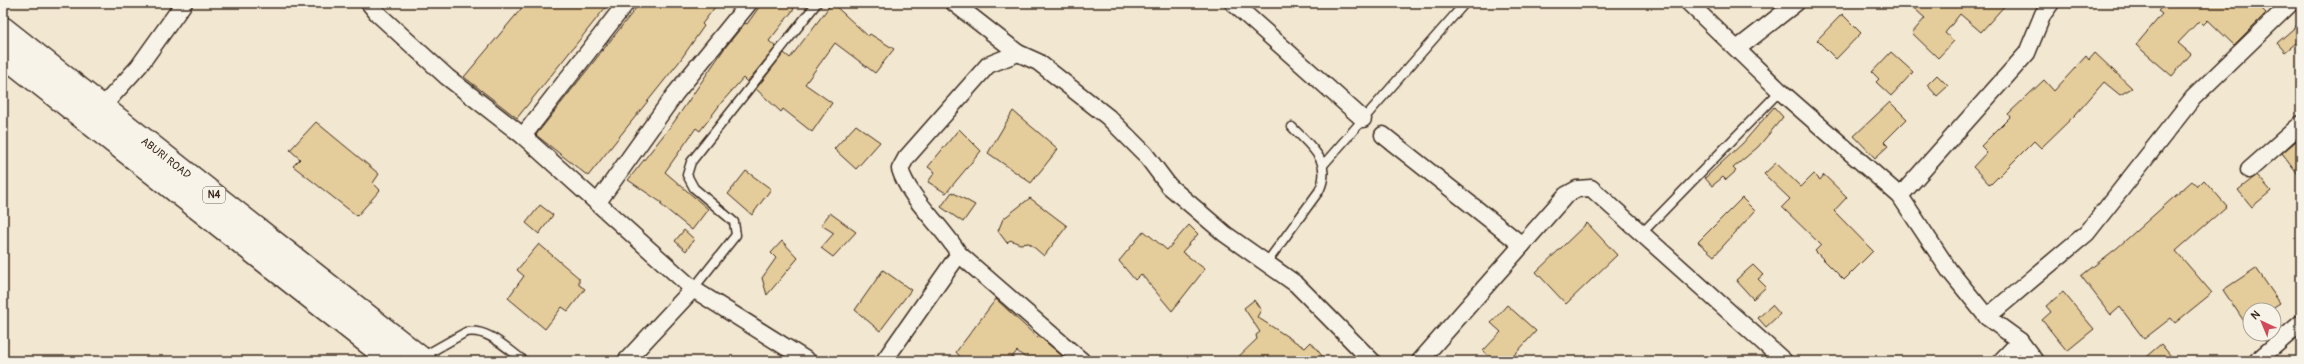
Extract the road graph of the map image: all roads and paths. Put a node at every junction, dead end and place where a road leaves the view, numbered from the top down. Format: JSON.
{"nodes":[{"id":1,"x":184,"y":3,"type":"edge"},
{"id":2,"x":370,"y":3,"type":"edge"},
{"id":3,"x":626,"y":3,"type":"edge"},
{"id":4,"x":748,"y":3,"type":"edge"},
{"id":5,"x":817,"y":3,"type":"edge"},
{"id":6,"x":954,"y":3,"type":"edge"},
{"id":7,"x":1233,"y":3,"type":"edge"},
{"id":8,"x":1465,"y":3,"type":"edge"},
{"id":9,"x":1689,"y":3,"type":"edge"},
{"id":10,"x":1796,"y":3,"type":"edge"},
{"id":11,"x":2051,"y":3,"type":"edge"},
{"id":12,"x":2291,"y":3,"type":"edge"},
{"id":13,"x":3,"y":28,"type":"edge"},
{"id":14,"x":1737,"y":49,"type":"junction"},
{"id":15,"x":1018,"y":53,"type":"junction"},
{"id":16,"x":3,"y":55,"type":"edge"},
{"id":17,"x":1780,"y":91,"type":"junction"},
{"id":18,"x":102,"y":107,"type":"junction"},
{"id":19,"x":1363,"y":119,"type":"junction"},
{"id":20,"x":2301,"y":124,"type":"edge"},
{"id":21,"x":1292,"y":127,"type":"dead end"},
{"id":22,"x":1383,"y":135,"type":"dead end"},
{"id":23,"x":523,"y":136,"type":"junction"},
{"id":24,"x":1324,"y":164,"type":"junction"},
{"id":25,"x":2249,"y":170,"type":"dead end"},
{"id":26,"x":1900,"y":196,"type":"junction"},
{"id":27,"x":598,"y":202,"type":"junction"},
{"id":28,"x":1642,"y":234,"type":"junction"},
{"id":29,"x":1522,"y":245,"type":"junction"},
{"id":30,"x":959,"y":254,"type":"junction"},
{"id":31,"x":1266,"y":262,"type":"junction"},
{"id":32,"x":693,"y":289,"type":"junction"},
{"id":33,"x":1987,"y":317,"type":"junction"},
{"id":34,"x":2301,"y":323,"type":"edge"},
{"id":35,"x":2020,"y":341,"type":"junction"},
{"id":36,"x":423,"y":359,"type":"edge"},
{"id":37,"x":523,"y":360,"type":"edge"},
{"id":38,"x":391,"y":361,"type":"edge"},
{"id":39,"x":626,"y":361,"type":"edge"},
{"id":40,"x":808,"y":361,"type":"edge"},
{"id":41,"x":884,"y":361,"type":"edge"},
{"id":42,"x":1082,"y":361,"type":"edge"},
{"id":43,"x":1372,"y":361,"type":"edge"},
{"id":44,"x":1420,"y":361,"type":"edge"},
{"id":45,"x":1784,"y":361,"type":"edge"},
{"id":46,"x":2001,"y":361,"type":"edge"},
{"id":47,"x":2035,"y":361,"type":"edge"},
{"id":48,"x":2257,"y":361,"type":"edge"}],
"edges":[{"from":1,"to":18,"type":"street"},
{"from":2,"to":23,"type":"street"},
{"from":3,"to":23,"type":"street"},
{"from":4,"to":27,"type":"street"},
{"from":5,"to":32,"type":"lane"},
{"from":6,"to":15,"type":"street"},
{"from":7,"to":19,"type":"street"},
{"from":8,"to":19,"type":"lane"},
{"from":9,"to":14,"type":"street"},
{"from":10,"to":14,"type":"street"},
{"from":11,"to":26,"type":"street"},
{"from":12,"to":33,"type":"street"},
{"from":13,"to":18,"type":"highway","name":"ABURI ROAD","number":"N4"},
{"from":14,"to":17,"type":"street"},
{"from":15,"to":30,"type":"street"},
{"from":15,"to":31,"type":"street"},
{"from":16,"to":38,"type":"highway","name":"ABURI ROAD","number":"N4"},
{"from":17,"to":26,"type":"street"},
{"from":17,"to":28,"type":"lane"},
{"from":18,"to":36,"type":"highway","name":"ABURI ROAD","number":"N4"},
{"from":19,"to":24,"type":"lane"},
{"from":20,"to":25,"type":"street"},
{"from":21,"to":24,"type":"lane"},
{"from":22,"to":29,"type":"street"},
{"from":23,"to":27,"type":"street"},
{"from":24,"to":31,"type":"lane"},
{"from":26,"to":33,"type":"street"},
{"from":27,"to":32,"type":"street"},
{"from":28,"to":29,"type":"street"},
{"from":28,"to":45,"type":"street"},
{"from":29,"to":44,"type":"street"},
{"from":30,"to":41,"type":"street"},
{"from":30,"to":42,"type":"street"},
{"from":31,"to":43,"type":"street"},
{"from":32,"to":39,"type":"street"},
{"from":32,"to":40,"type":"street"},
{"from":33,"to":35,"type":"street"},
{"from":34,"to":48,"type":"street"},
{"from":35,"to":46,"type":"street"},
{"from":35,"to":47,"type":"street"},
{"from":36,"to":37,"type":"lane"}]}
